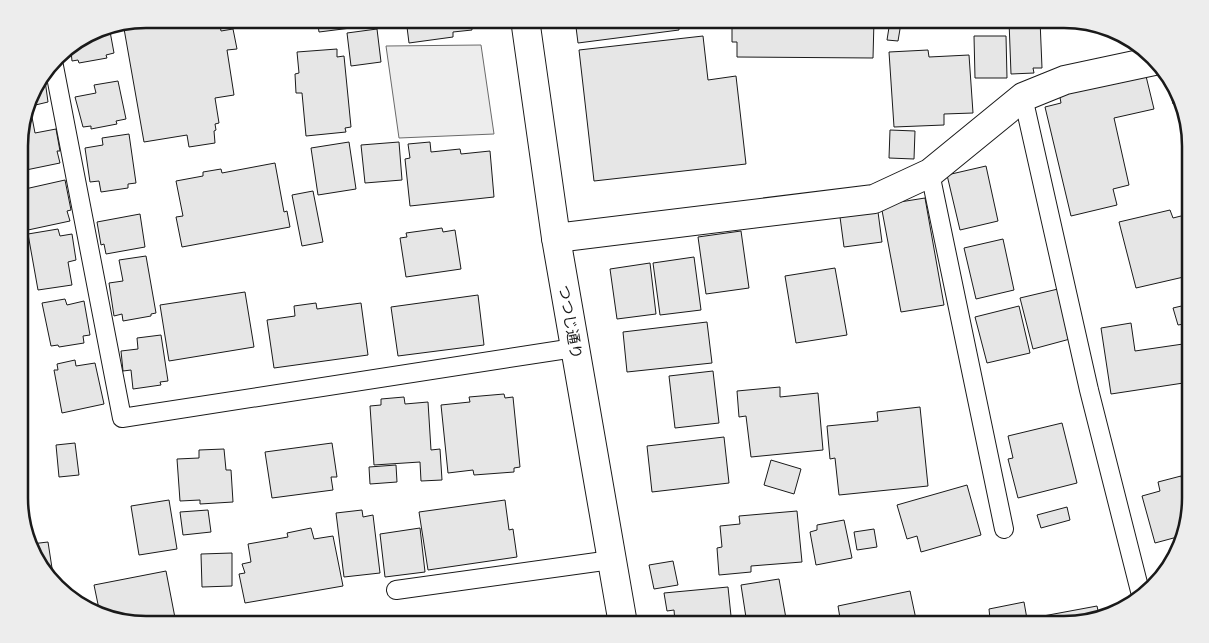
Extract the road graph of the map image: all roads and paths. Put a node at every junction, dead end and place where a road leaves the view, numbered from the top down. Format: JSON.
{"nodes":[{"id":1,"x":526,"y":28,"type":"edge"},
{"id":2,"x":1147,"y":63,"type":"edge"},
{"id":3,"x":55,"y":71,"type":"edge"},
{"id":4,"x":1023,"y":97,"type":"junction"},
{"id":5,"x":930,"y":173,"type":"junction"},
{"id":6,"x":556,"y":238,"type":"junction"},
{"id":7,"x":574,"y":348,"type":"junction"},
{"id":8,"x":1004,"y":529,"type":"dead end"},
{"id":9,"x":611,"y":560,"type":"junction"},
{"id":10,"x":1139,"y":588,"type":"edge"},
{"id":11,"x":396,"y":590,"type":"dead end"},
{"id":12,"x":621,"y":615,"type":"edge"}],
"edges":[{"from":1,"to":6,"type":"street","name":"つつじ通り"},
{"from":2,"to":4,"type":"street"},
{"from":3,"to":7,"type":"lane"},
{"from":4,"to":5,"type":"street"},
{"from":4,"to":10,"type":"lane"},
{"from":5,"to":6,"type":"street"},
{"from":5,"to":8,"type":"lane"},
{"from":6,"to":7,"type":"street","name":"つつじ通り"},
{"from":7,"to":9,"type":"street","name":"つつじ通り"},
{"from":9,"to":11,"type":"lane"},
{"from":9,"to":12,"type":"street","name":"つつじ通り"}]}
